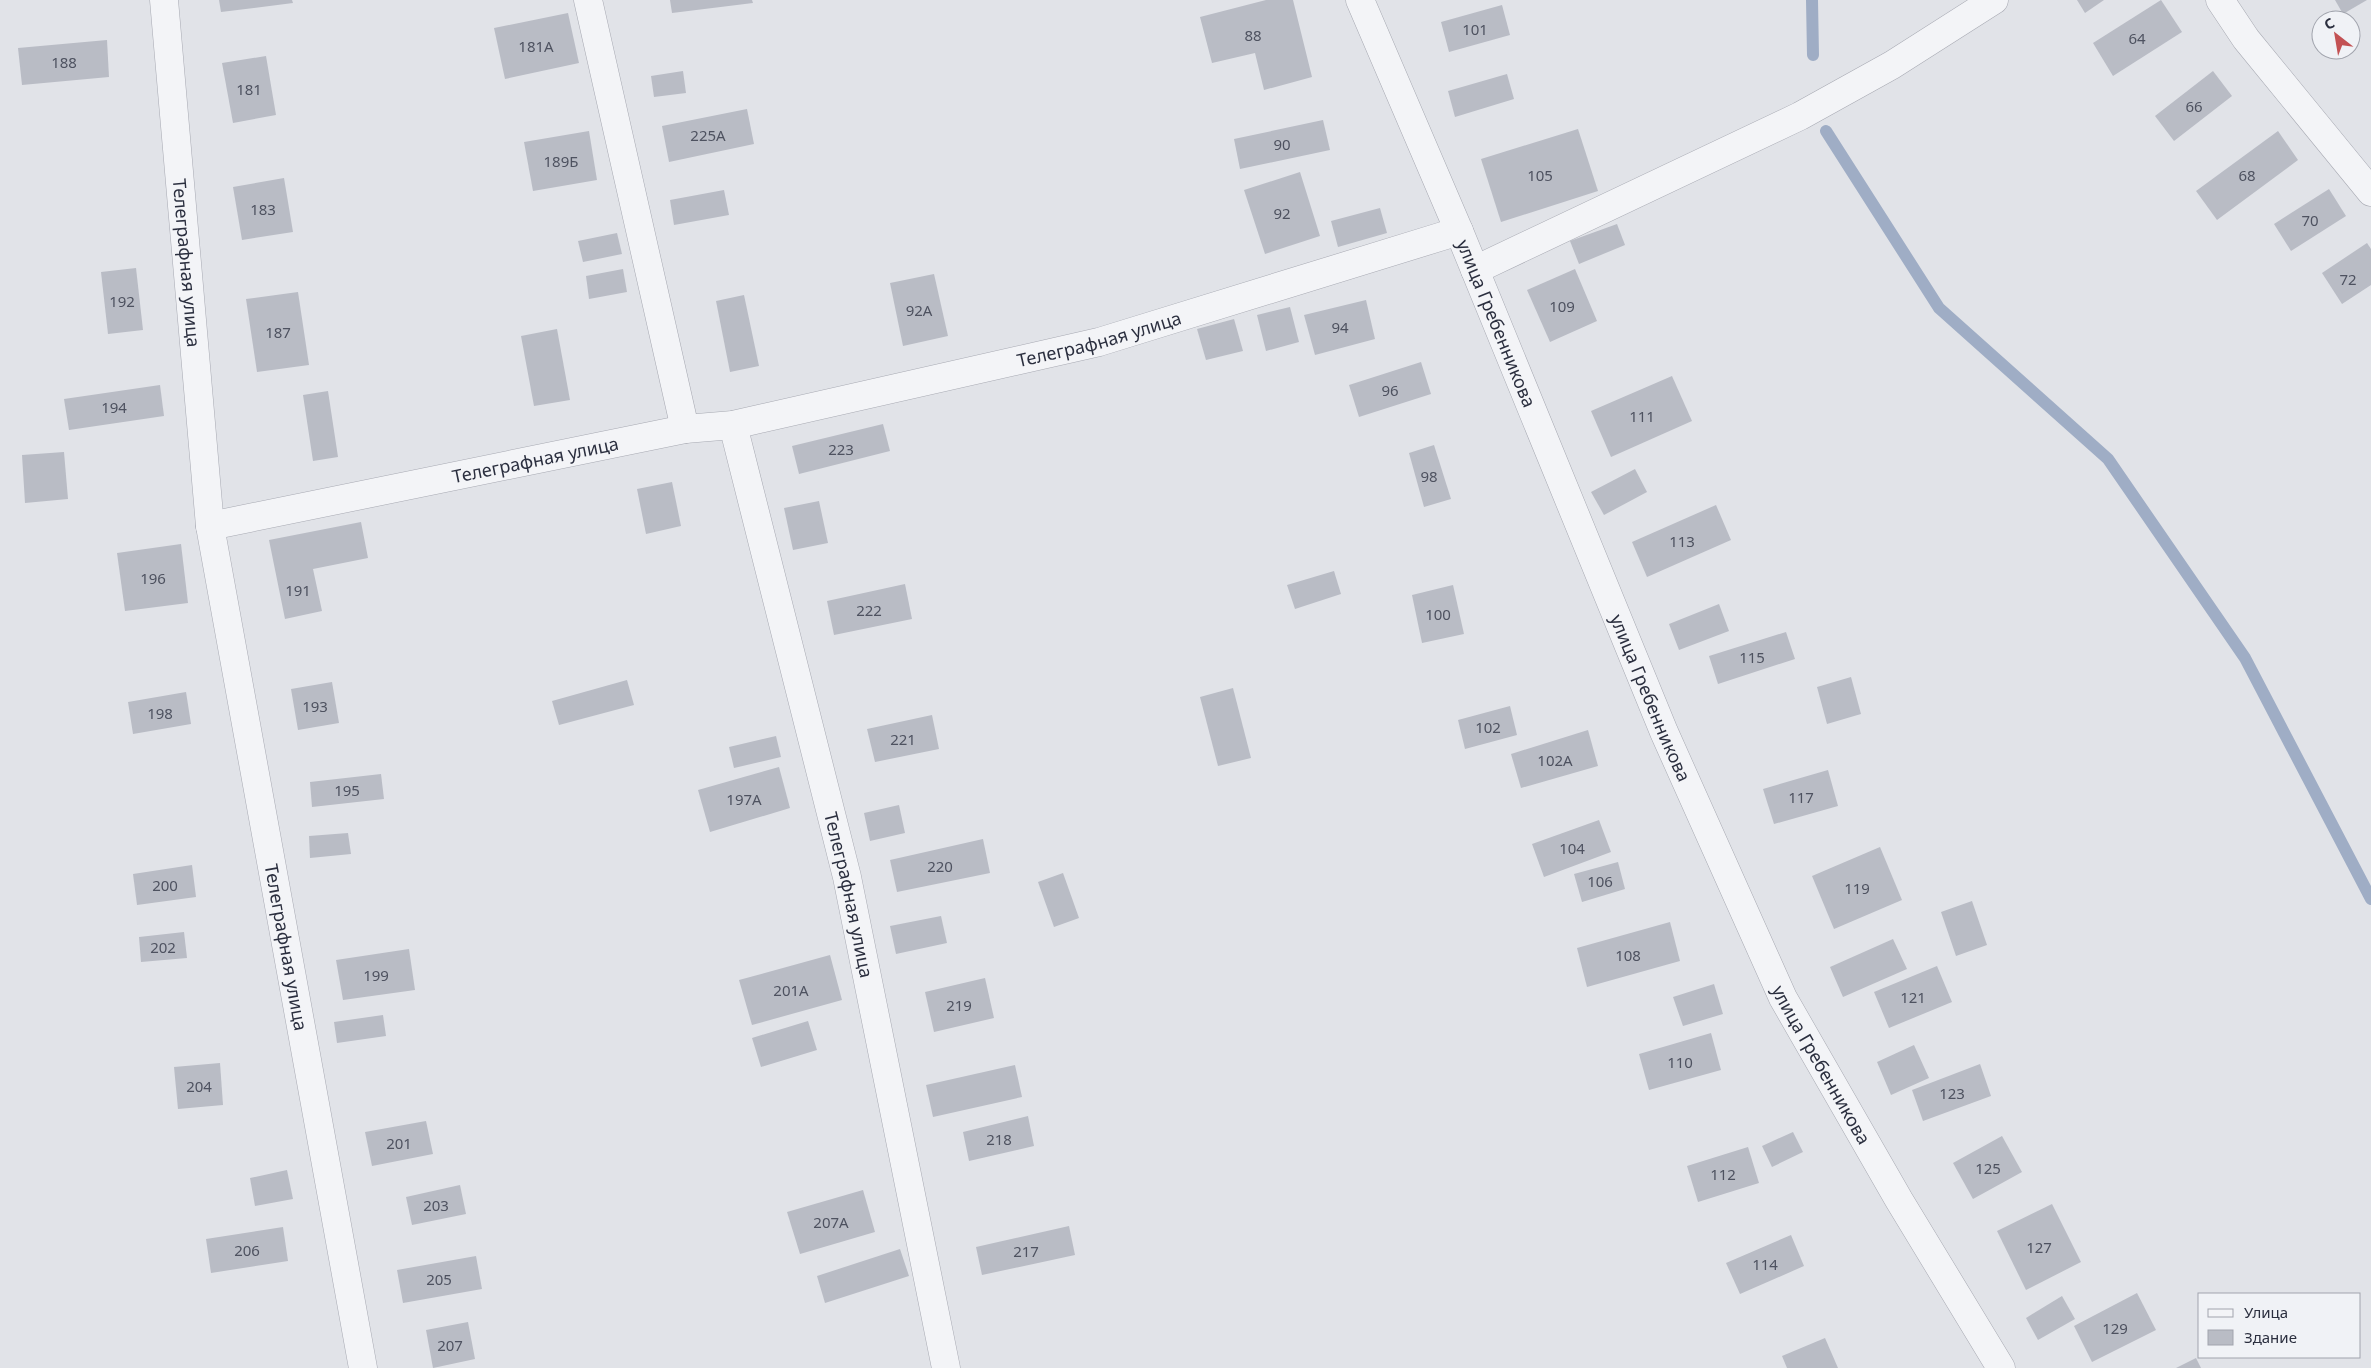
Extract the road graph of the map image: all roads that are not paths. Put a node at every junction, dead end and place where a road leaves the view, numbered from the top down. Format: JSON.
{"nodes":[{"id":1,"x":164,"y":0,"type":"edge"},
{"id":2,"x":588,"y":0,"type":"edge"},
{"id":3,"x":1360,"y":0,"type":"edge"},
{"id":4,"x":1994,"y":0,"type":"edge"},
{"id":5,"x":2220,"y":0,"type":"edge"},
{"id":6,"x":2371,"y":192,"type":"edge"},
{"id":7,"x":1459,"y":231,"type":"junction"},
{"id":8,"x":1475,"y":270,"type":"junction"},
{"id":9,"x":733,"y":425,"type":"junction"},
{"id":10,"x":685,"y":429,"type":"junction"},
{"id":11,"x":210,"y":526,"type":"junction"},
{"id":12,"x":364,"y":1368,"type":"edge"},
{"id":13,"x":946,"y":1368,"type":"edge"},
{"id":14,"x":2001,"y":1368,"type":"edge"}],
"edges":[{"from":1,"to":11,"type":"street","name":"Телеграфная улица"},
{"from":2,"to":10,"type":"street"},
{"from":3,"to":7,"type":"street","name":"улица Гребенникова"},
{"from":4,"to":8,"type":"street"},
{"from":5,"to":6,"type":"street"},
{"from":7,"to":8,"type":"street","name":"улица Гребенникова"},
{"from":7,"to":9,"type":"street","name":"Телеграфная улица"},
{"from":8,"to":14,"type":"street","name":"улица Гребенникова"},
{"from":9,"to":10,"type":"street","name":"Телеграфная улица"},
{"from":9,"to":13,"type":"street","name":"Телеграфная улица"},
{"from":10,"to":11,"type":"street","name":"Телеграфная улица"},
{"from":11,"to":12,"type":"street","name":"Телеграфная улица"}]}
